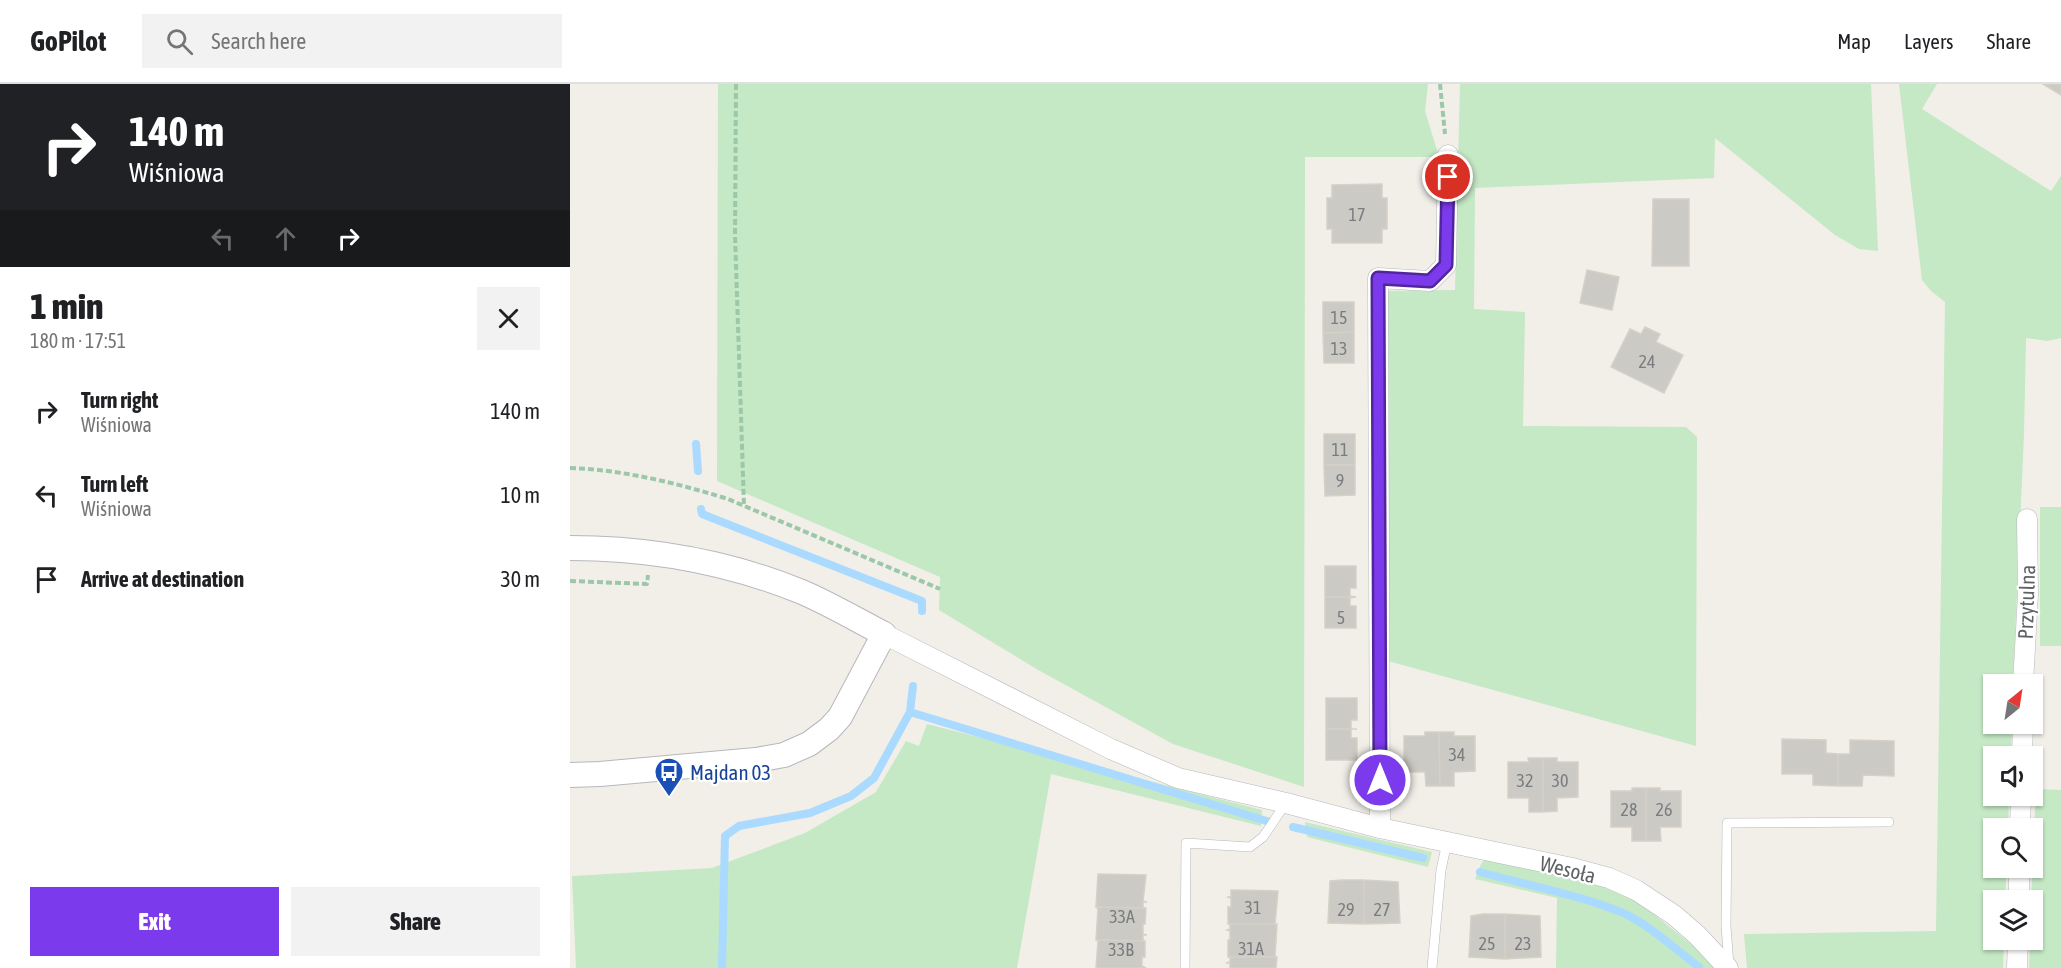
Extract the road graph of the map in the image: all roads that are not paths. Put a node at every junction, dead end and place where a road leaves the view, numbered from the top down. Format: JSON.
{"nodes":[{"id":1,"x":1448,"y":155,"type":"road end"},
{"id":2,"x":2027,"y":519,"type":"dead end"},
{"id":3,"x":570,"y":548,"type":"edge"},
{"id":4,"x":884,"y":634,"type":"junction"},
{"id":5,"x":2024,"y":674,"type":"edge"},
{"id":6,"x":570,"y":775,"type":"edge"},
{"id":7,"x":1286,"y":803,"type":"junction"},
{"id":8,"x":1889,"y":822,"type":"dead end"},
{"id":9,"x":1380,"y":828,"type":"junction"},
{"id":10,"x":1447,"y":842,"type":"junction"},
{"id":11,"x":2018,"y":950,"type":"edge"},
{"id":12,"x":1185,"y":968,"type":"edge"},
{"id":13,"x":1432,"y":968,"type":"edge"},
{"id":14,"x":1729,"y":968,"type":"edge"},
{"id":15,"x":2017,"y":968,"type":"edge"}],
"edges":[{"from":1,"to":9,"type":"street"},
{"from":2,"to":5,"type":"street","name":"Przytulna"},
{"from":3,"to":4,"type":"street"},
{"from":4,"to":6,"type":"street"},
{"from":4,"to":7,"type":"street","name":"Wesoła"},
{"from":7,"to":9,"type":"street","name":"Wesoła"},
{"from":7,"to":12,"type":"lane"},
{"from":8,"to":14,"type":"lane"},
{"from":9,"to":10,"type":"street","name":"Wesoła"},
{"from":10,"to":13,"type":"lane"},
{"from":10,"to":14,"type":"street","name":"Wesoła"},
{"from":11,"to":15,"type":"street"}]}
